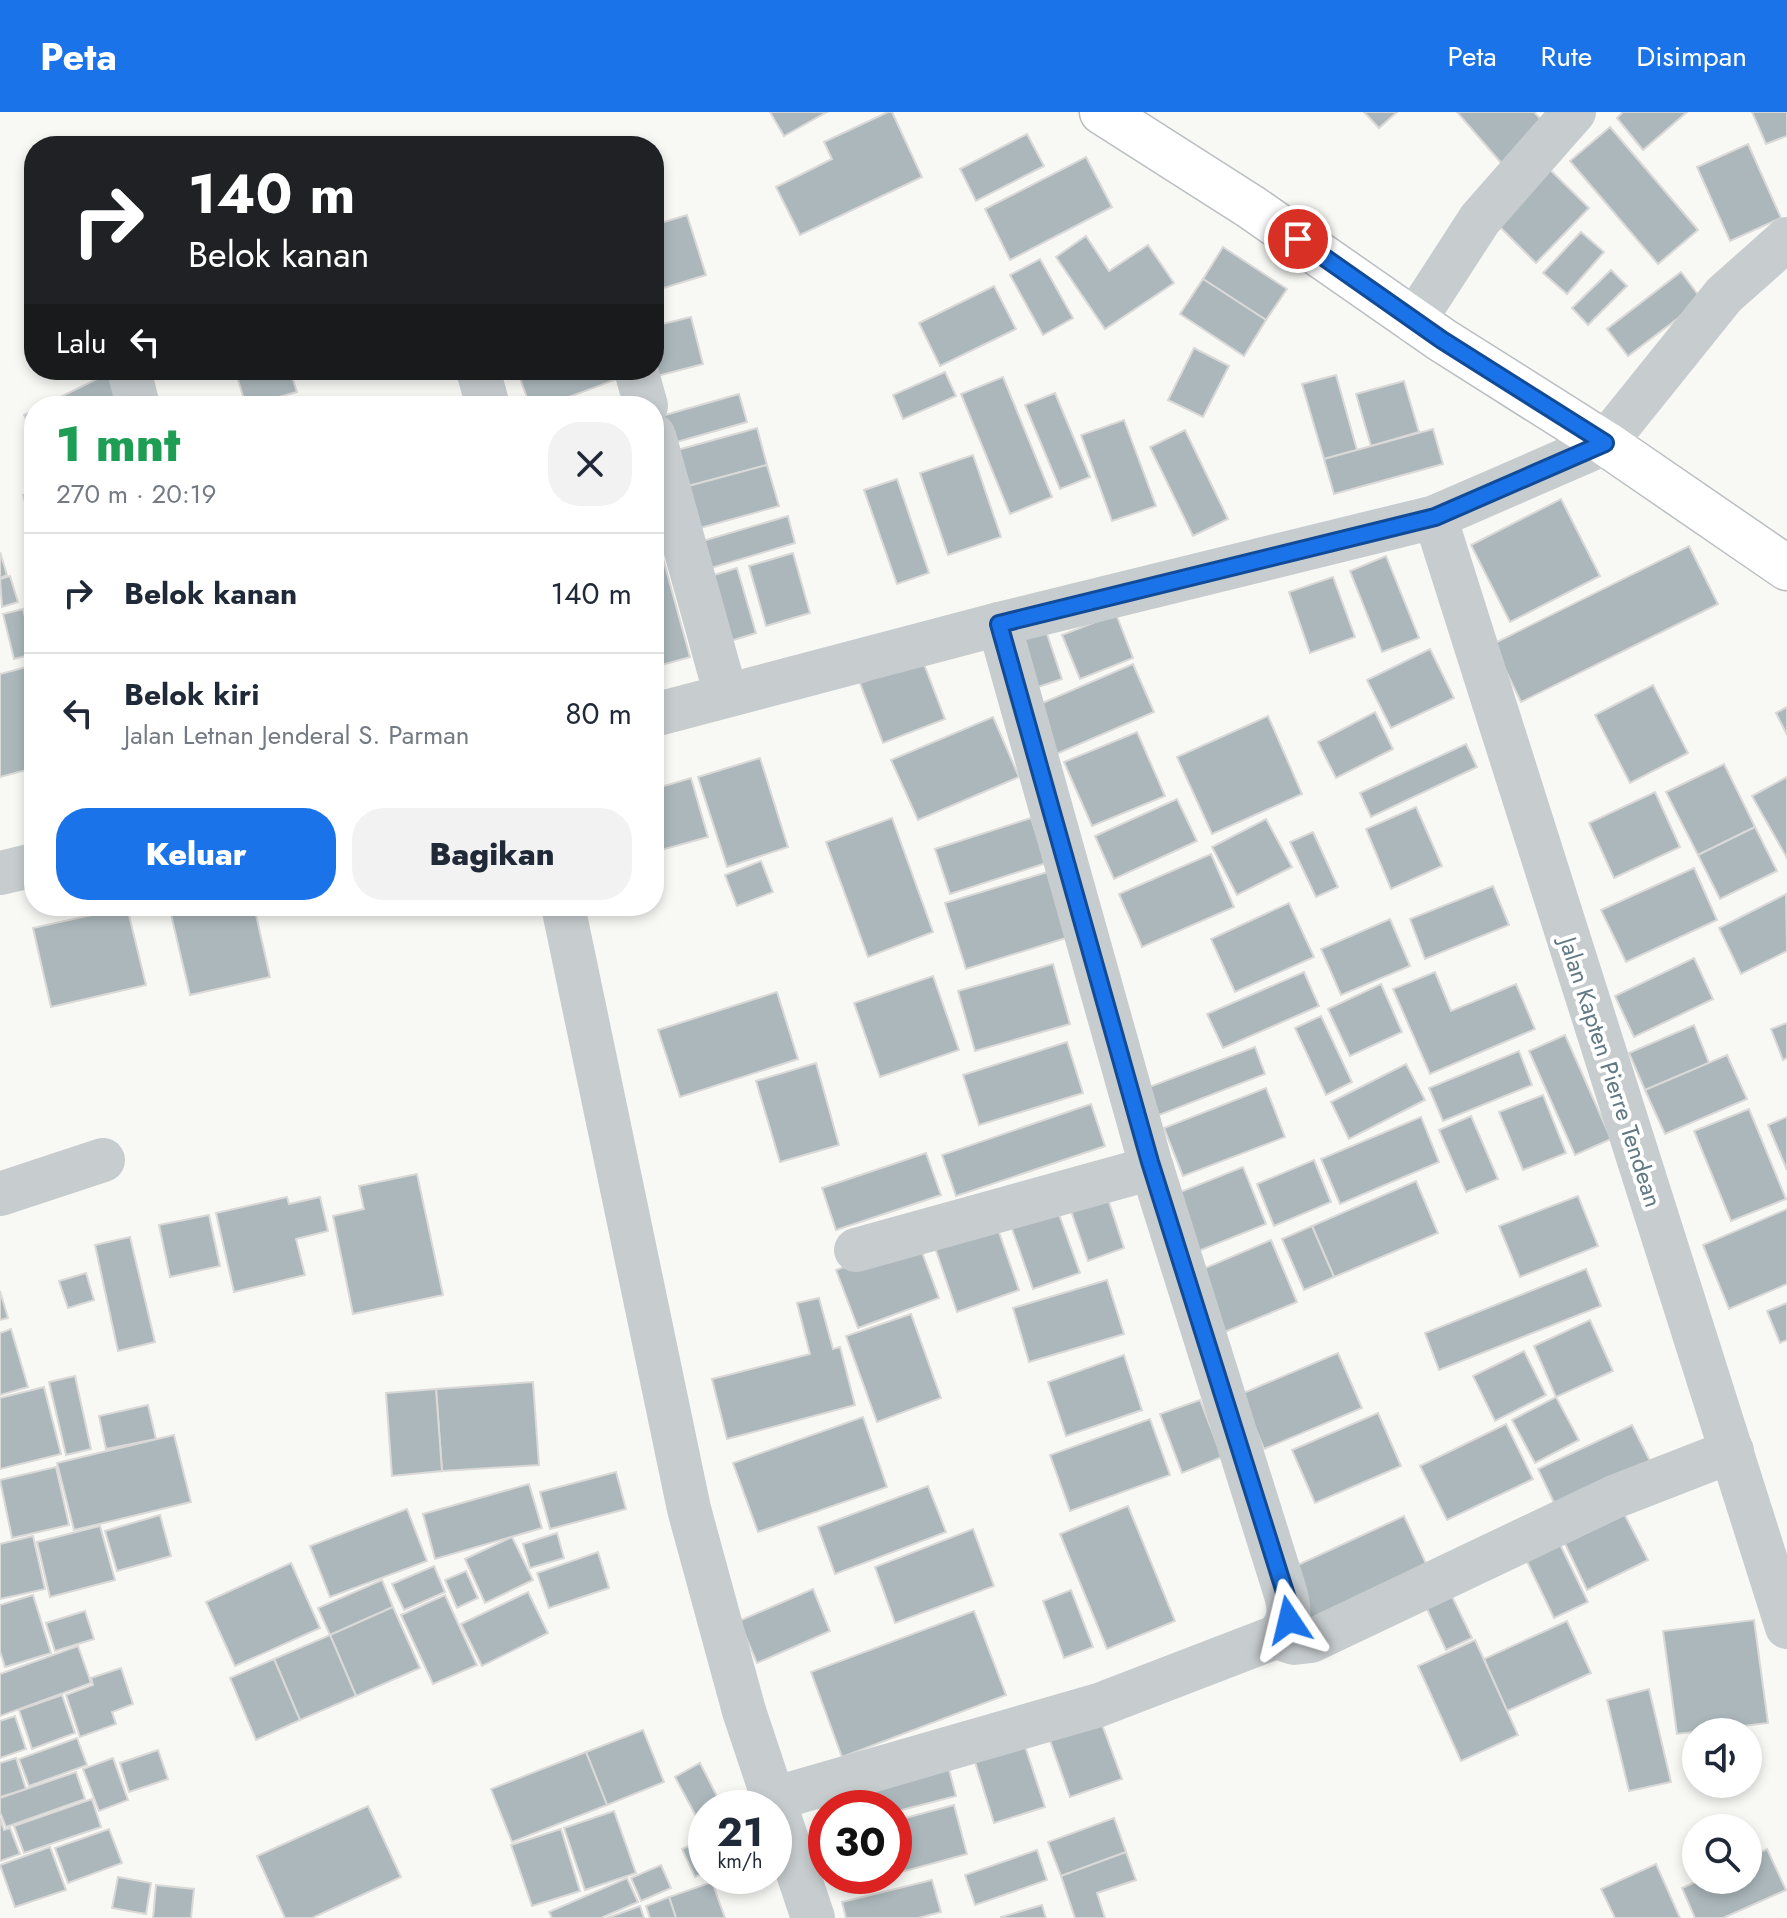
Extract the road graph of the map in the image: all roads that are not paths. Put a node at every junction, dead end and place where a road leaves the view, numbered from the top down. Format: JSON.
{"nodes":[{"id":1,"x":1102,"y":112,"type":"edge"},
{"id":2,"x":1574,"y":112,"type":"edge"},
{"id":3,"x":1787,"y":239,"type":"edge"},
{"id":4,"x":1414,"y":321,"type":"junction"},
{"id":5,"x":1605,"y":443,"type":"junction"},
{"id":6,"x":664,"y":472,"type":"edge"},
{"id":7,"x":1435,"y":517,"type":"junction"},
{"id":8,"x":1787,"y":568,"type":"edge"},
{"id":9,"x":999,"y":624,"type":"junction"},
{"id":10,"x":726,"y":695,"type":"junction"},
{"id":11,"x":664,"y":712,"type":"edge"},
{"id":12,"x":24,"y":867,"type":"edge"},
{"id":13,"x":0,"y":873,"type":"edge"},
{"id":14,"x":565,"y":916,"type":"edge"},
{"id":15,"x":103,"y":1160,"type":"dead end"},
{"id":16,"x":1152,"y":1168,"type":"junction"},
{"id":17,"x":0,"y":1194,"type":"edge"},
{"id":18,"x":856,"y":1250,"type":"dead end"},
{"id":19,"x":1732,"y":1451,"type":"junction"},
{"id":20,"x":1787,"y":1627,"type":"edge"},
{"id":21,"x":1276,"y":1637,"type":"junction"},
{"id":22,"x":770,"y":1790,"type":"edge"},
{"id":23,"x":792,"y":1794,"type":"edge"},
{"id":24,"x":792,"y":1856,"type":"edge"},
{"id":25,"x":813,"y":1918,"type":"edge"}],
"edges":[{"from":1,"to":4,"type":"highway"},
{"from":2,"to":4,"type":"street"},
{"from":3,"to":5,"type":"street"},
{"from":4,"to":5,"type":"highway"},
{"from":5,"to":7,"type":"street"},
{"from":5,"to":8,"type":"highway"},
{"from":6,"to":10,"type":"street"},
{"from":7,"to":9,"type":"street"},
{"from":7,"to":19,"type":"street","name":"Jalan Kapten Pierre Tendean"},
{"from":9,"to":10,"type":"street"},
{"from":9,"to":16,"type":"street"},
{"from":10,"to":11,"type":"street"},
{"from":12,"to":13,"type":"street"},
{"from":14,"to":22,"type":"street"},
{"from":15,"to":17,"type":"street"},
{"from":16,"to":18,"type":"street"},
{"from":16,"to":21,"type":"street"},
{"from":19,"to":20,"type":"street","name":"Jalan Kapten Pierre Tendean"},
{"from":19,"to":21,"type":"street"},
{"from":21,"to":23,"type":"street"},
{"from":24,"to":25,"type":"street"}]}
